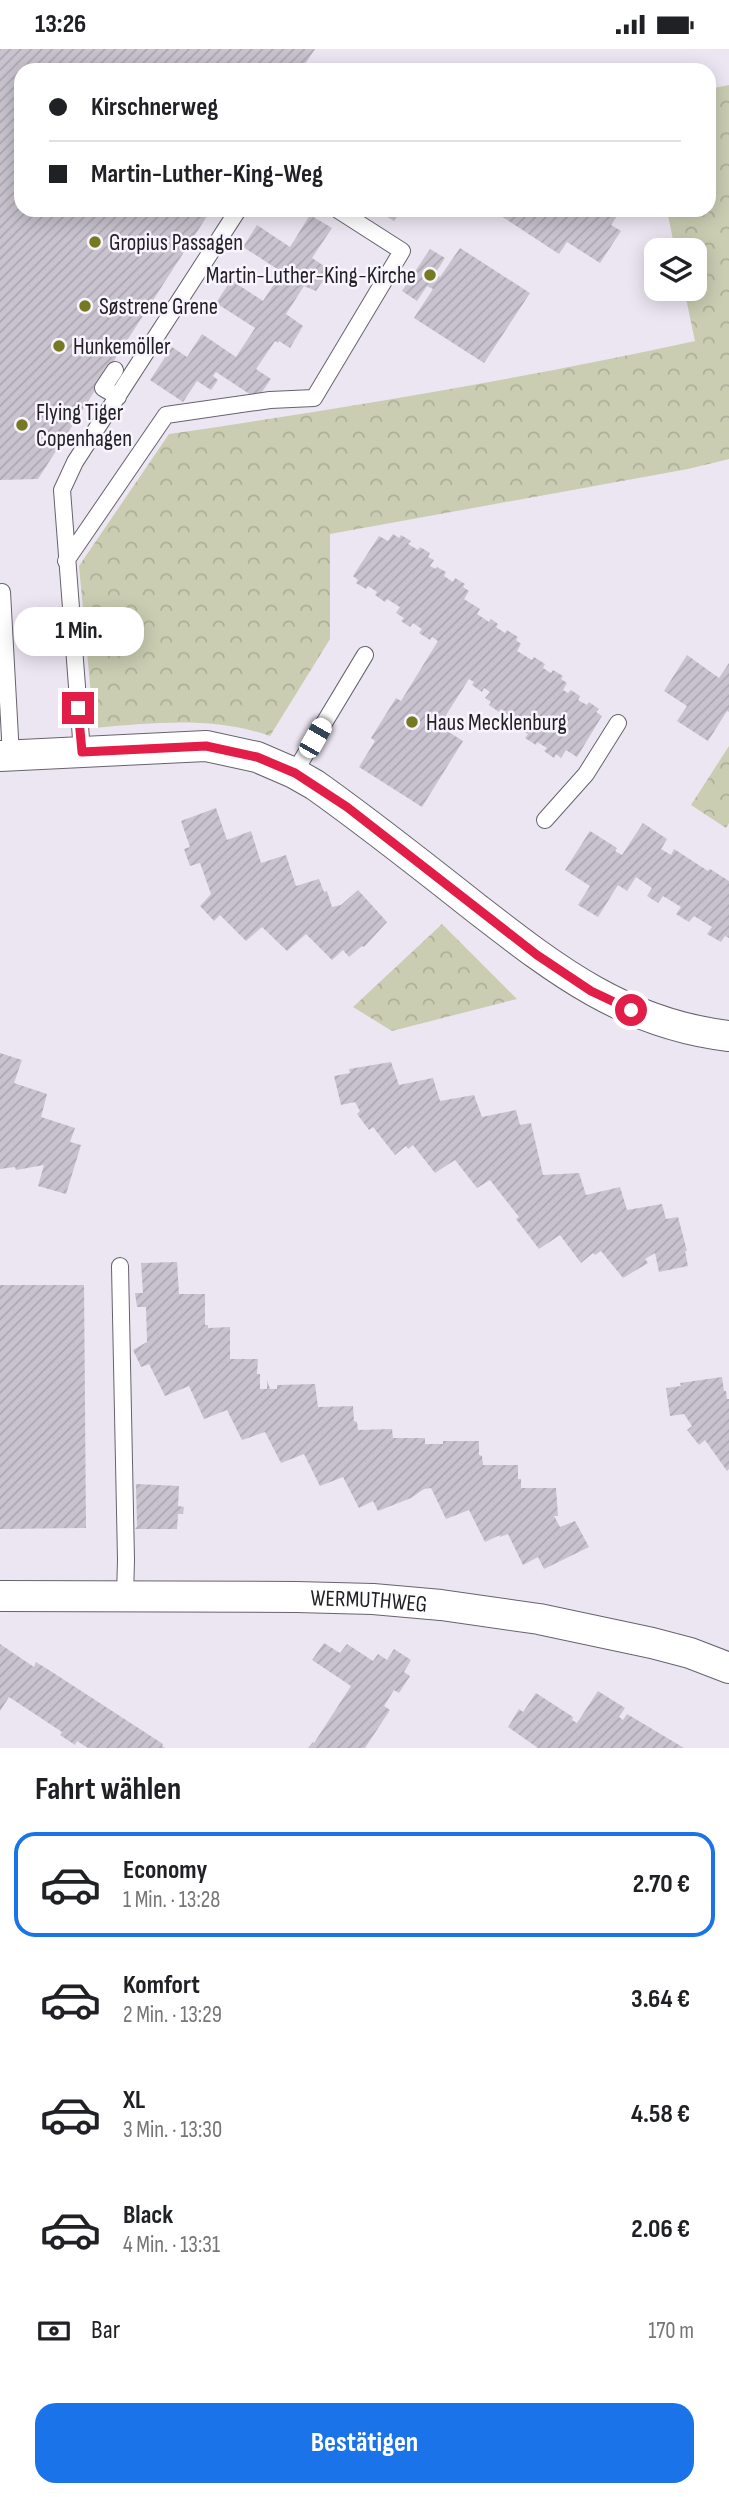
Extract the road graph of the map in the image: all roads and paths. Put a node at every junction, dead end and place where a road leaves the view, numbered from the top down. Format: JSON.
{"nodes":[{"id":1,"x":234,"y":217,"type":"edge"},
{"id":2,"x":349,"y":217,"type":"edge"},
{"id":3,"x":115,"y":370,"type":"dead end"},
{"id":4,"x":118,"y":397,"type":"junction"},
{"id":5,"x":66,"y":561,"type":"junction"},
{"id":6,"x":2,"y":591,"type":"dead end"},
{"id":7,"x":365,"y":656,"type":"dead end"},
{"id":8,"x":618,"y":723,"type":"dead end"},
{"id":9,"x":82,"y":752,"type":"junction"},
{"id":10,"x":5,"y":756,"type":"edge"},
{"id":11,"x":295,"y":773,"type":"junction"},
{"id":12,"x":545,"y":820,"type":"dead end"},
{"id":13,"x":729,"y":1036,"type":"edge"},
{"id":14,"x":120,"y":1266,"type":"dead end"},
{"id":15,"x":0,"y":1596,"type":"edge"},
{"id":16,"x":125,"y":1597,"type":"junction"},
{"id":17,"x":729,"y":1668,"type":"edge"}],
"edges":[{"from":1,"to":4,"type":"lane"},
{"from":2,"to":5,"type":"lane"},
{"from":3,"to":4,"type":"lane"},
{"from":4,"to":5,"type":"lane"},
{"from":5,"to":9,"type":"lane"},
{"from":6,"to":10,"type":"lane"},
{"from":7,"to":11,"type":"lane"},
{"from":8,"to":12,"type":"lane"},
{"from":9,"to":10,"type":"street"},
{"from":9,"to":11,"type":"street"},
{"from":11,"to":13,"type":"street"},
{"from":14,"to":16,"type":"lane"},
{"from":15,"to":16,"type":"street","name":"WERMUTHWEG"},
{"from":16,"to":17,"type":"street","name":"WERMUTHWEG"}]}
